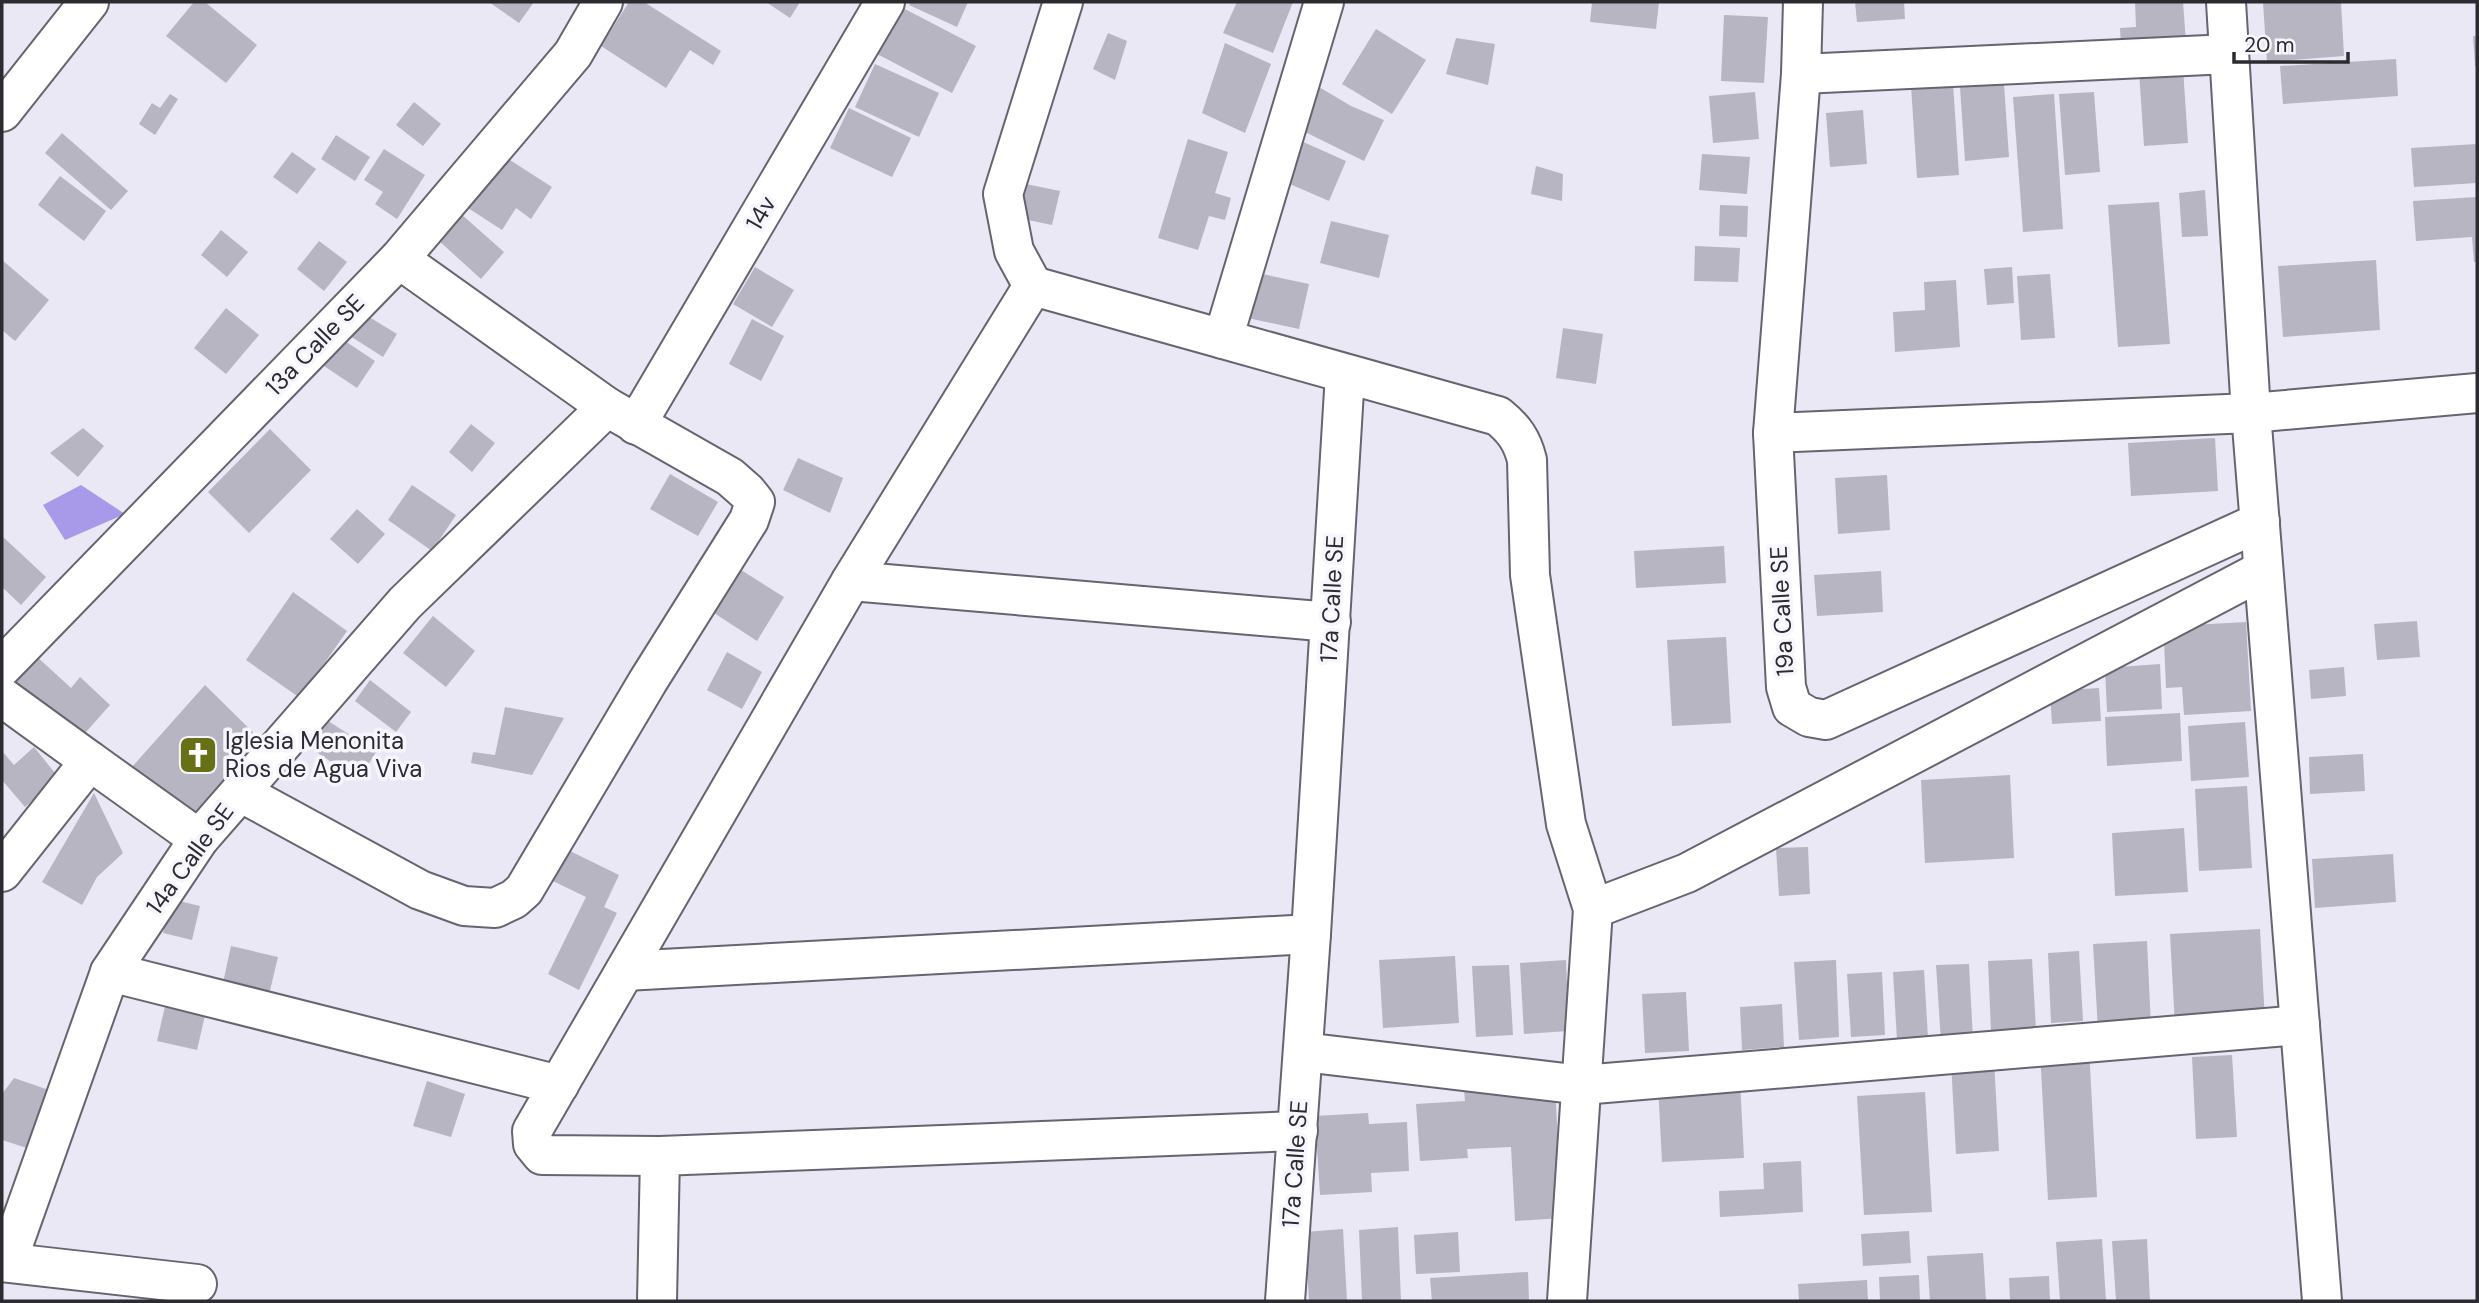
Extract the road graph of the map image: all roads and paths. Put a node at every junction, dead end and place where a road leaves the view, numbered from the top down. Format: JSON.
{"nodes":[{"id":1,"x":89,"y":2,"type":"edge"},
{"id":2,"x":603,"y":2,"type":"edge"},
{"id":3,"x":885,"y":2,"type":"edge"},
{"id":4,"x":1063,"y":2,"type":"edge"},
{"id":5,"x":1324,"y":2,"type":"edge"},
{"id":6,"x":1803,"y":2,"type":"edge"},
{"id":7,"x":2226,"y":2,"type":"edge"},
{"id":8,"x":2229,"y":54,"type":"junction"},
{"id":9,"x":1801,"y":74,"type":"junction"},
{"id":10,"x":2,"y":112,"type":"edge"},
{"id":11,"x":399,"y":259,"type":"junction"},
{"id":12,"x":1033,"y":286,"type":"junction"},
{"id":13,"x":1223,"y":339,"type":"junction"},
{"id":14,"x":2477,"y":371,"type":"edge"},
{"id":15,"x":1345,"y":373,"type":"junction"},
{"id":16,"x":2462,"y":394,"type":"edge"},
{"id":17,"x":2251,"y":412,"type":"junction"},
{"id":18,"x":622,"y":416,"type":"junction"},
{"id":19,"x":1773,"y":433,"type":"junction"},
{"id":20,"x":2260,"y":522,"type":"junction"},
{"id":21,"x":2263,"y":569,"type":"junction"},
{"id":22,"x":851,"y":581,"type":"junction"},
{"id":23,"x":1331,"y":622,"type":"junction"},
{"id":24,"x":2,"y":667,"type":"edge"},
{"id":25,"x":2,"y":697,"type":"edge"},
{"id":26,"x":90,"y":761,"type":"junction"},
{"id":27,"x":240,"y":792,"type":"junction"},
{"id":28,"x":199,"y":839,"type":"junction"},
{"id":29,"x":2,"y":872,"type":"edge"},
{"id":30,"x":1593,"y":909,"type":"junction"},
{"id":31,"x":1311,"y":934,"type":"junction"},
{"id":32,"x":625,"y":971,"type":"junction"},
{"id":33,"x":110,"y":972,"type":"junction"},
{"id":34,"x":2300,"y":1025,"type":"junction"},
{"id":35,"x":1303,"y":1052,"type":"junction"},
{"id":36,"x":559,"y":1085,"type":"junction"},
{"id":37,"x":1582,"y":1086,"type":"junction"},
{"id":38,"x":1298,"y":1131,"type":"junction"},
{"id":39,"x":660,"y":1156,"type":"junction"},
{"id":40,"x":4,"y":1262,"type":"edge"},
{"id":41,"x":197,"y":1284,"type":"dead end"},
{"id":42,"x":657,"y":1301,"type":"edge"},
{"id":43,"x":1285,"y":1301,"type":"edge"},
{"id":44,"x":1567,"y":1301,"type":"edge"},
{"id":45,"x":2322,"y":1301,"type":"edge"}],
"edges":[{"from":1,"to":10,"type":"street"},
{"from":2,"to":11,"type":"street","name":"13a Calle SE"},
{"from":3,"to":18,"type":"street","name":"14v"},
{"from":4,"to":12,"type":"street"},
{"from":5,"to":13,"type":"street"},
{"from":6,"to":9,"type":"street","name":"19a Calle SE"},
{"from":7,"to":8,"type":"street"},
{"from":8,"to":9,"type":"street"},
{"from":8,"to":17,"type":"street"},
{"from":9,"to":19,"type":"street","name":"19a Calle SE"},
{"from":11,"to":18,"type":"street"},
{"from":11,"to":24,"type":"street","name":"13a Calle SE"},
{"from":12,"to":13,"type":"street"},
{"from":12,"to":22,"type":"street"},
{"from":13,"to":15,"type":"street"},
{"from":14,"to":16,"type":"street"},
{"from":15,"to":23,"type":"street","name":"17a Calle SE"},
{"from":15,"to":30,"type":"street"},
{"from":16,"to":17,"type":"street"},
{"from":17,"to":19,"type":"street"},
{"from":17,"to":20,"type":"street"},
{"from":18,"to":27,"type":"street","name":"14a Calle SE"},
{"from":18,"to":27,"type":"street"},
{"from":19,"to":20,"type":"street","name":"19a Calle SE"},
{"from":20,"to":21,"type":"street"},
{"from":21,"to":30,"type":"street"},
{"from":21,"to":34,"type":"street"},
{"from":22,"to":23,"type":"street"},
{"from":22,"to":32,"type":"street"},
{"from":23,"to":31,"type":"street","name":"17a Calle SE"},
{"from":25,"to":26,"type":"street"},
{"from":26,"to":28,"type":"street"},
{"from":26,"to":29,"type":"street"},
{"from":27,"to":28,"type":"street","name":"14a Calle SE"},
{"from":28,"to":33,"type":"street","name":"14a Calle SE"},
{"from":30,"to":37,"type":"street"},
{"from":31,"to":32,"type":"street"},
{"from":31,"to":35,"type":"street","name":"17a Calle SE"},
{"from":32,"to":36,"type":"street"},
{"from":33,"to":36,"type":"street"},
{"from":33,"to":40,"type":"street","name":"14a Calle SE"},
{"from":34,"to":37,"type":"street"},
{"from":34,"to":45,"type":"street"},
{"from":35,"to":37,"type":"street"},
{"from":35,"to":38,"type":"street","name":"17a Calle SE"},
{"from":36,"to":39,"type":"street"},
{"from":37,"to":44,"type":"street"},
{"from":38,"to":39,"type":"street"},
{"from":38,"to":43,"type":"street","name":"17a Calle SE"},
{"from":39,"to":42,"type":"street"},
{"from":40,"to":41,"type":"street"}]}
